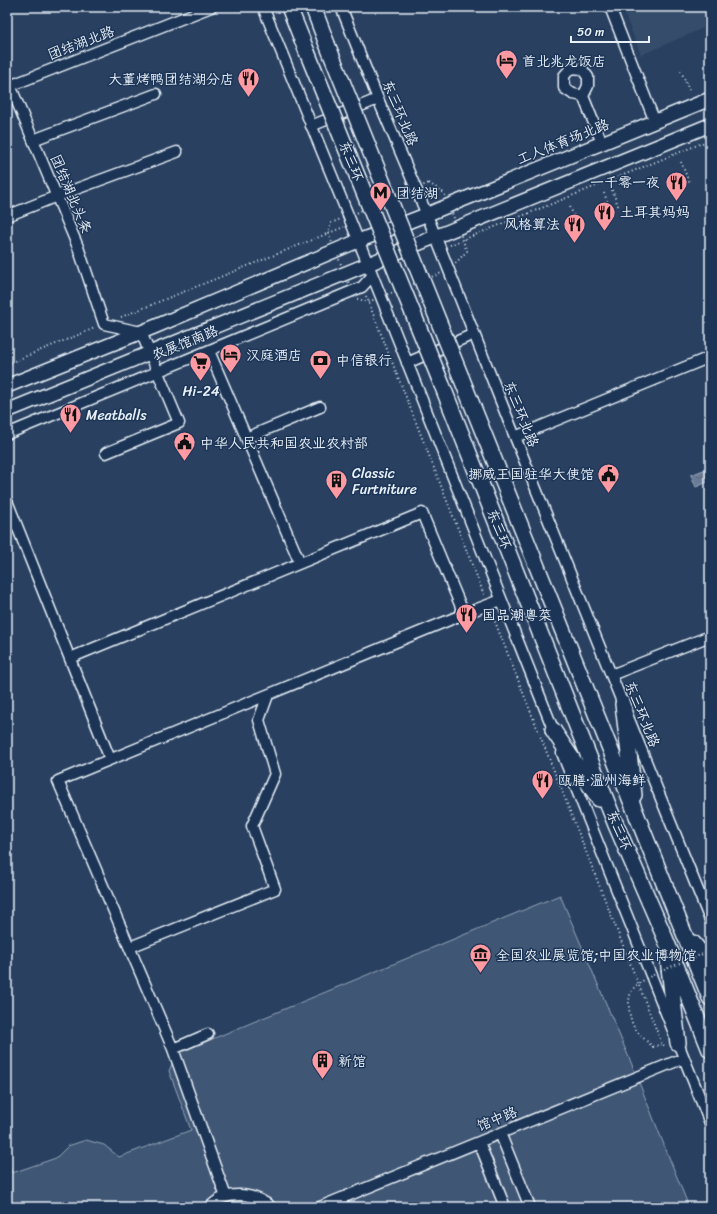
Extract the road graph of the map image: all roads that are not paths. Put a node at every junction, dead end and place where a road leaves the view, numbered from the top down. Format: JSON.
{"nodes":[{"id":1,"x":211,"y":7,"type":"edge"},
{"id":2,"x":263,"y":7,"type":"edge"},
{"id":3,"x":289,"y":7,"type":"edge"},
{"id":4,"x":313,"y":7,"type":"edge"},
{"id":5,"x":341,"y":7,"type":"edge"},
{"id":6,"x":610,"y":7,"type":"edge"},
{"id":7,"x":8,"y":83,"type":"edge"},
{"id":8,"x":156,"y":94,"type":"dead end"},
{"id":9,"x":583,"y":96,"type":"dead end"},
{"id":10,"x":378,"y":99,"type":"junction"},
{"id":11,"x":710,"y":99,"type":"edge"},
{"id":12,"x":655,"y":122,"type":"junction"},
{"id":13,"x":710,"y":125,"type":"edge"},
{"id":14,"x":311,"y":126,"type":"junction"},
{"id":15,"x":33,"y":140,"type":"junction"},
{"id":16,"x":602,"y":143,"type":"junction"},
{"id":17,"x":177,"y":152,"type":"dead end"},
{"id":18,"x":57,"y":196,"type":"junction"},
{"id":19,"x":428,"y":215,"type":"junction"},
{"id":20,"x":7,"y":216,"type":"edge"},
{"id":21,"x":358,"y":241,"type":"junction"},
{"id":22,"x":438,"y":242,"type":"junction"},
{"id":23,"x":370,"y":270,"type":"junction"},
{"id":24,"x":141,"y":332,"type":"junction"},
{"id":25,"x":474,"y":334,"type":"junction"},
{"id":26,"x":209,"y":350,"type":"junction"},
{"id":27,"x":150,"y":353,"type":"junction"},
{"id":28,"x":710,"y":357,"type":"edge"},
{"id":29,"x":407,"y":363,"type":"junction"},
{"id":30,"x":158,"y":372,"type":"junction"},
{"id":31,"x":7,"y":386,"type":"edge"},
{"id":32,"x":320,"y":407,"type":"dead end"},
{"id":33,"x":7,"y":411,"type":"edge"},
{"id":34,"x":7,"y":434,"type":"edge"},
{"id":35,"x":515,"y":437,"type":"junction"},
{"id":36,"x":246,"y":438,"type":"junction"},
{"id":37,"x":106,"y":453,"type":"dead end"},
{"id":38,"x":7,"y":502,"type":"edge"},
{"id":39,"x":300,"y":563,"type":"junction"},
{"id":40,"x":502,"y":600,"type":"junction"},
{"id":41,"x":464,"y":614,"type":"junction"},
{"id":42,"x":710,"y":636,"type":"edge"},
{"id":43,"x":70,"y":658,"type":"junction"},
{"id":44,"x":611,"y":675,"type":"junction"},
{"id":45,"x":268,"y":695,"type":"junction"},
{"id":46,"x":623,"y":704,"type":"junction"},
{"id":47,"x":553,"y":730,"type":"junction"},
{"id":48,"x":110,"y":759,"type":"junction"},
{"id":49,"x":637,"y":816,"type":"junction"},
{"id":50,"x":616,"y":825,"type":"junction"},
{"id":51,"x":707,"y":903,"type":"edge"},
{"id":52,"x":710,"y":920,"type":"edge"},
{"id":53,"x":683,"y":931,"type":"junction"},
{"id":54,"x":665,"y":938,"type":"junction"},
{"id":55,"x":130,"y":947,"type":"junction"},
{"id":56,"x":710,"y":964,"type":"edge"},
{"id":57,"x":710,"y":998,"type":"edge"},
{"id":58,"x":208,"y":1034,"type":"dead end"},
{"id":59,"x":673,"y":1045,"type":"junction"},
{"id":60,"x":173,"y":1049,"type":"junction"},
{"id":61,"x":710,"y":1050,"type":"edge"},
{"id":62,"x":684,"y":1058,"type":"junction"},
{"id":63,"x":710,"y":1123,"type":"edge"},
{"id":64,"x":500,"y":1133,"type":"junction"},
{"id":65,"x":479,"y":1142,"type":"junction"},
{"id":66,"x":226,"y":1197,"type":"junction"},
{"id":67,"x":210,"y":1207,"type":"edge"},
{"id":68,"x":271,"y":1207,"type":"edge"},
{"id":69,"x":320,"y":1207,"type":"edge"},
{"id":70,"x":505,"y":1207,"type":"edge"},
{"id":71,"x":530,"y":1207,"type":"edge"}],
"edges":[{"from":1,"to":7,"type":"street","name":"团结湖北路"},
{"from":2,"to":14,"type":"street"},
{"from":3,"to":50,"type":"highway","name":"东三环","bridge":true},
{"from":4,"to":49,"type":"highway","name":"东三环","bridge":true},
{"from":5,"to":10,"type":"street","name":"东三环北路"},
{"from":6,"to":12,"type":"street"},
{"from":7,"to":15,"type":"street","name":"团结湖北头条"},
{"from":8,"to":15,"type":"street"},
{"from":9,"to":16,"type":"street"},
{"from":10,"to":14,"type":"street"},
{"from":10,"to":19,"type":"street","name":"东三环北路"},
{"from":11,"to":12,"type":"main road","name":"工人体育场北路"},
{"from":12,"to":16,"type":"main road","name":"工人体育场北路"},
{"from":13,"to":22,"type":"main road"},
{"from":14,"to":21,"type":"street"},
{"from":15,"to":18,"type":"street","name":"团结湖北头条"},
{"from":16,"to":19,"type":"main road","name":"工人体育场北路"},
{"from":17,"to":18,"type":"street"},
{"from":18,"to":20,"type":"street"},
{"from":18,"to":24,"type":"street","name":"团结湖北头条"},
{"from":19,"to":21,"type":"main road","name":"工人体育场北路"},
{"from":19,"to":22,"type":"street","name":"东三环北路"},
{"from":21,"to":23,"type":"street"},
{"from":21,"to":24,"type":"main road","name":"农展馆南路"},
{"from":22,"to":23,"type":"main road"},
{"from":22,"to":25,"type":"street","name":"东三环北路"},
{"from":23,"to":26,"type":"street","name":"农展馆南路"},
{"from":23,"to":27,"type":"main road","name":"农展馆南路"},
{"from":23,"to":29,"type":"street"},
{"from":24,"to":27,"type":"street"},
{"from":24,"to":31,"type":"main road","name":"农展馆南路"},
{"from":25,"to":29,"type":"street"},
{"from":25,"to":35,"type":"street","name":"东三环北路"},
{"from":26,"to":30,"type":"street","name":"农展馆南路"},
{"from":26,"to":36,"type":"street"},
{"from":27,"to":30,"type":"street"},
{"from":27,"to":33,"type":"main road","name":"农展馆南路"},
{"from":28,"to":35,"type":"street"},
{"from":29,"to":40,"type":"street"},
{"from":30,"to":34,"type":"street","name":"农展馆南路"},
{"from":30,"to":37,"type":"street"},
{"from":32,"to":36,"type":"street"},
{"from":35,"to":44,"type":"street","name":"东三环北路"},
{"from":36,"to":39,"type":"street"},
{"from":38,"to":43,"type":"street"},
{"from":39,"to":41,"type":"street"},
{"from":39,"to":43,"type":"street"},
{"from":40,"to":41,"type":"street"},
{"from":40,"to":47,"type":"street"},
{"from":41,"to":45,"type":"street"},
{"from":42,"to":44,"type":"street"},
{"from":43,"to":48,"type":"street"},
{"from":44,"to":46,"type":"street","name":"东三环北路"},
{"from":45,"to":48,"type":"street"},
{"from":45,"to":55,"type":"street"},
{"from":46,"to":49,"type":"highway"},
{"from":46,"to":51,"type":"street","name":"东三环北路"},
{"from":47,"to":50,"type":"highway"},
{"from":47,"to":59,"type":"street"},
{"from":48,"to":55,"type":"street"},
{"from":49,"to":53,"type":"highway","name":"东三环"},
{"from":50,"to":54,"type":"highway","name":"东三环"},
{"from":51,"to":52,"type":"street","name":"东三环北路"},
{"from":53,"to":56,"type":"highway"},
{"from":53,"to":57,"type":"highway","name":"东三环"},
{"from":54,"to":59,"type":"highway"},
{"from":54,"to":61,"type":"highway","name":"东三环"},
{"from":55,"to":60,"type":"street"},
{"from":58,"to":60,"type":"street"},
{"from":59,"to":62,"type":"street"},
{"from":60,"to":66,"type":"street"},
{"from":62,"to":63,"type":"street"},
{"from":62,"to":64,"type":"street","name":"馆中路"},
{"from":64,"to":65,"type":"street","name":"馆中路"},
{"from":64,"to":71,"type":"street"},
{"from":65,"to":69,"type":"street","name":"馆中路"},
{"from":65,"to":70,"type":"street"},
{"from":66,"to":67,"type":"street"},
{"from":66,"to":68,"type":"street"}]}
